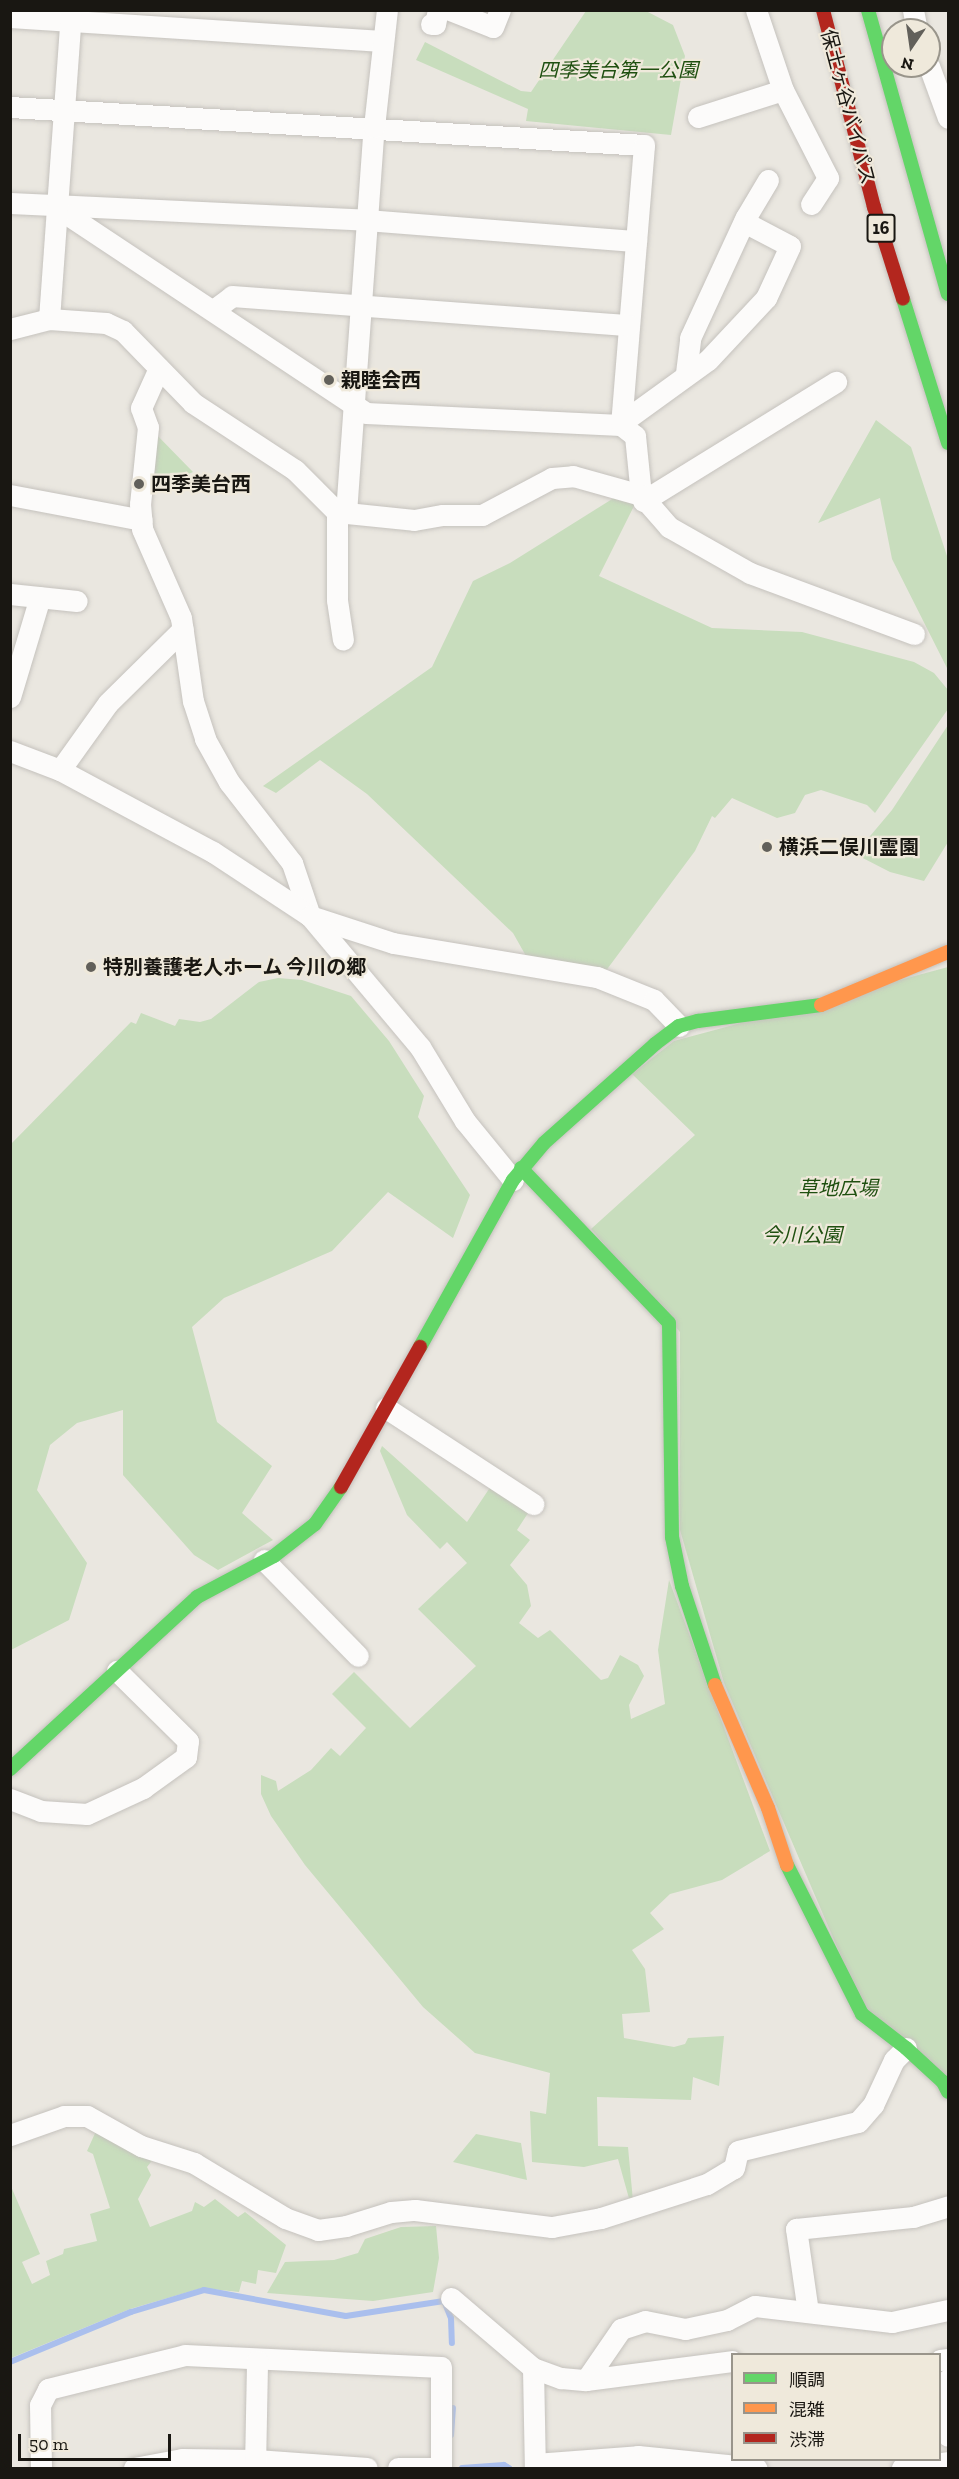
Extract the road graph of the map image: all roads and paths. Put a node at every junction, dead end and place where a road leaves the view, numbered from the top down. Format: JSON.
{"nodes":[{"id":1,"x":450,"y":10,"type":"edge"},
{"id":2,"x":500,"y":10,"type":"edge"},
{"id":3,"x":756,"y":10,"type":"edge"},
{"id":4,"x":823,"y":10,"type":"edge"},
{"id":5,"x":868,"y":10,"type":"edge"},
{"id":6,"x":10,"y":17,"type":"edge"},
{"id":7,"x":70,"y":17,"type":"edge"},
{"id":8,"x":387,"y":24,"type":"edge"},
{"id":9,"x":934,"y":78,"type":"edge"},
{"id":10,"x":783,"y":90,"type":"junction"},
{"id":11,"x":10,"y":107,"type":"edge"},
{"id":12,"x":947,"y":109,"type":"edge"},
{"id":13,"x":63,"y":112,"type":"junction"},
{"id":14,"x":698,"y":117,"type":"dead end"},
{"id":15,"x":374,"y":127,"type":"junction"},
{"id":16,"x":768,"y":180,"type":"dead end"},
{"id":17,"x":10,"y":203,"type":"edge"},
{"id":18,"x":811,"y":204,"type":"dead end"},
{"id":19,"x":56,"y":207,"type":"junction"},
{"id":20,"x":367,"y":220,"type":"junction"},
{"id":21,"x":744,"y":222,"type":"junction"},
{"id":22,"x":636,"y":241,"type":"junction"},
{"id":23,"x":948,"y":294,"type":"edge"},
{"id":24,"x":361,"y":306,"type":"junction"},
{"id":25,"x":215,"y":309,"type":"junction"},
{"id":26,"x":49,"y":319,"type":"junction"},
{"id":27,"x":629,"y":325,"type":"junction"},
{"id":28,"x":10,"y":329,"type":"edge"},
{"id":29,"x":159,"y":368,"type":"junction"},
{"id":30,"x":686,"y":373,"type":"junction"},
{"id":31,"x":836,"y":382,"type":"dead end"},
{"id":32,"x":353,"y":406,"type":"junction"},
{"id":33,"x":621,"y":424,"type":"junction"},
{"id":34,"x":948,"y":443,"type":"edge"},
{"id":35,"x":10,"y":495,"type":"edge"},
{"id":36,"x":642,"y":498,"type":"junction"},
{"id":37,"x":341,"y":513,"type":"junction"},
{"id":38,"x":142,"y":520,"type":"junction"},
{"id":39,"x":10,"y":594,"type":"edge"},
{"id":40,"x":40,"y":597,"type":"junction"},
{"id":41,"x":77,"y":601,"type":"dead end"},
{"id":42,"x":183,"y":629,"type":"junction"},
{"id":43,"x":914,"y":634,"type":"dead end"},
{"id":44,"x":343,"y":640,"type":"dead end"},
{"id":45,"x":10,"y":697,"type":"edge"},
{"id":46,"x":10,"y":751,"type":"edge"},
{"id":47,"x":60,"y":770,"type":"junction"},
{"id":48,"x":310,"y":916,"type":"junction"},
{"id":49,"x":946,"y":959,"type":"edge"},
{"id":50,"x":679,"y":1026,"type":"junction"},
{"id":51,"x":517,"y":1174,"type":"junction"},
{"id":52,"x":386,"y":1408,"type":"junction"},
{"id":53,"x":533,"y":1504,"type":"dead end"},
{"id":54,"x":264,"y":1560,"type":"junction"},
{"id":55,"x":358,"y":1656,"type":"dead end"},
{"id":56,"x":117,"y":1671,"type":"junction"},
{"id":57,"x":10,"y":1769,"type":"edge"},
{"id":58,"x":10,"y":1799,"type":"edge"},
{"id":59,"x":906,"y":2048,"type":"junction"},
{"id":60,"x":948,"y":2092,"type":"edge"},
{"id":61,"x":10,"y":2135,"type":"edge"},
{"id":62,"x":948,"y":2206,"type":"edge"},
{"id":63,"x":451,"y":2298,"type":"dead end"},
{"id":64,"x":948,"y":2310,"type":"edge"},
{"id":65,"x":808,"y":2312,"type":"junction"},
{"id":66,"x":257,"y":2361,"type":"junction"},
{"id":67,"x":731,"y":2361,"type":"edge"},
{"id":68,"x":533,"y":2368,"type":"junction"},
{"id":69,"x":948,"y":2379,"type":"edge"},
{"id":70,"x":586,"y":2380,"type":"junction"},
{"id":71,"x":948,"y":2436,"type":"edge"},
{"id":72,"x":948,"y":2462,"type":"edge"},
{"id":73,"x":255,"y":2464,"type":"edge"},
{"id":74,"x":535,"y":2466,"type":"edge"},
{"id":75,"x":41,"y":2469,"type":"edge"},
{"id":76,"x":134,"y":2469,"type":"edge"},
{"id":77,"x":367,"y":2469,"type":"edge"},
{"id":78,"x":398,"y":2469,"type":"edge"},
{"id":79,"x":756,"y":2469,"type":"edge"},
{"id":80,"x":902,"y":2469,"type":"edge"}],
"edges":[{"from":1,"to":2,"type":"street"},
{"from":3,"to":10,"type":"street"},
{"from":4,"to":34,"type":"main road","name":"保土ヶ谷バイパス","number":"16"},
{"from":5,"to":23,"type":"main road","number":"16"},
{"from":6,"to":7,"type":"street"},
{"from":7,"to":8,"type":"street"},
{"from":7,"to":13,"type":"street"},
{"from":8,"to":15,"type":"street"},
{"from":9,"to":12,"type":"street"},
{"from":10,"to":14,"type":"street"},
{"from":10,"to":18,"type":"street"},
{"from":11,"to":13,"type":"street"},
{"from":13,"to":15,"type":"street"},
{"from":13,"to":19,"type":"street"},
{"from":15,"to":20,"type":"street"},
{"from":15,"to":22,"type":"street"},
{"from":16,"to":21,"type":"street"},
{"from":17,"to":19,"type":"street"},
{"from":19,"to":20,"type":"street"},
{"from":19,"to":25,"type":"street"},
{"from":19,"to":26,"type":"street"},
{"from":20,"to":22,"type":"street"},
{"from":20,"to":24,"type":"street"},
{"from":21,"to":30,"type":"street"},
{"from":21,"to":30,"type":"street"},
{"from":22,"to":27,"type":"street"},
{"from":24,"to":25,"type":"street"},
{"from":24,"to":27,"type":"street"},
{"from":24,"to":32,"type":"street"},
{"from":25,"to":32,"type":"street"},
{"from":26,"to":28,"type":"street"},
{"from":26,"to":29,"type":"street"},
{"from":27,"to":33,"type":"street"},
{"from":29,"to":37,"type":"street"},
{"from":29,"to":38,"type":"street"},
{"from":30,"to":33,"type":"street"},
{"from":31,"to":36,"type":"street"},
{"from":32,"to":33,"type":"street"},
{"from":32,"to":37,"type":"street"},
{"from":33,"to":36,"type":"street"},
{"from":35,"to":38,"type":"street"},
{"from":36,"to":37,"type":"street"},
{"from":36,"to":43,"type":"street"},
{"from":37,"to":44,"type":"street"},
{"from":38,"to":42,"type":"street"},
{"from":39,"to":40,"type":"street"},
{"from":40,"to":41,"type":"street"},
{"from":40,"to":45,"type":"street"},
{"from":42,"to":47,"type":"street"},
{"from":42,"to":48,"type":"street"},
{"from":46,"to":47,"type":"street"},
{"from":47,"to":48,"type":"street"},
{"from":48,"to":50,"type":"street"},
{"from":48,"to":51,"type":"street"},
{"from":49,"to":50,"type":"main road"},
{"from":50,"to":51,"type":"main road"},
{"from":51,"to":52,"type":"main road"},
{"from":51,"to":59,"type":"main road"},
{"from":52,"to":53,"type":"street"},
{"from":52,"to":54,"type":"main road"},
{"from":54,"to":55,"type":"street"},
{"from":54,"to":56,"type":"main road"},
{"from":56,"to":57,"type":"main road"},
{"from":56,"to":58,"type":"street"},
{"from":59,"to":60,"type":"main road"},
{"from":59,"to":61,"type":"street"},
{"from":62,"to":65,"type":"street"},
{"from":63,"to":68,"type":"street"},
{"from":64,"to":65,"type":"street"},
{"from":65,"to":70,"type":"street"},
{"from":66,"to":73,"type":"street"},
{"from":66,"to":75,"type":"street"},
{"from":66,"to":78,"type":"street"},
{"from":67,"to":70,"type":"street"},
{"from":68,"to":70,"type":"street"},
{"from":68,"to":74,"type":"street"},
{"from":69,"to":71,"type":"street"},
{"from":72,"to":80,"type":"street"},
{"from":73,"to":76,"type":"street"},
{"from":73,"to":77,"type":"street"},
{"from":74,"to":79,"type":"street"}]}
